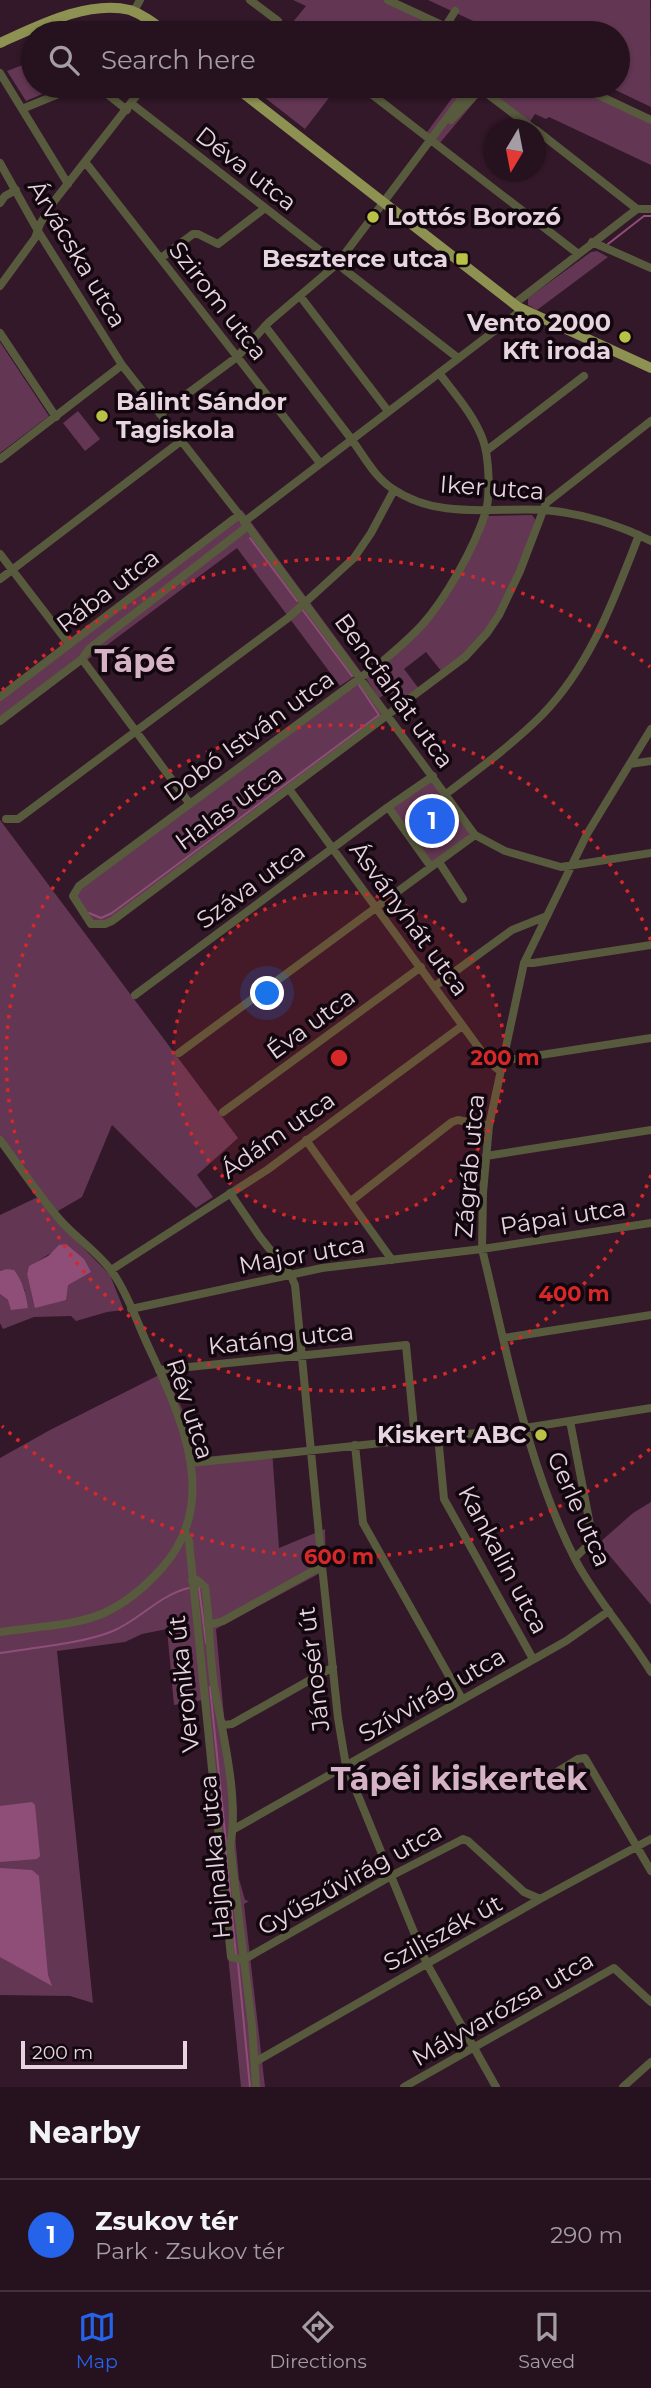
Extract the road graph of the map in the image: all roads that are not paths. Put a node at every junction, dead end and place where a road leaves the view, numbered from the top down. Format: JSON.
{"nodes":[{"id":1,"x":140,"y":0,"type":"edge"},
{"id":2,"x":250,"y":0,"type":"edge"},
{"id":3,"x":388,"y":0,"type":"edge"},
{"id":4,"x":134,"y":11,"type":"junction"},
{"id":5,"x":455,"y":11,"type":"dead end"},
{"id":6,"x":53,"y":21,"type":"edge"},
{"id":7,"x":149,"y":21,"type":"edge"},
{"id":8,"x":278,"y":21,"type":"dead end"},
{"id":9,"x":433,"y":21,"type":"edge"},
{"id":10,"x":451,"y":21,"type":"edge"},
{"id":11,"x":21,"y":34,"type":"edge"},
{"id":12,"x":0,"y":43,"type":"edge"},
{"id":13,"x":0,"y":73,"type":"edge"},
{"id":14,"x":49,"y":98,"type":"edge"},
{"id":15,"x":115,"y":98,"type":"edge"},
{"id":16,"x":135,"y":98,"type":"edge"},
{"id":17,"x":249,"y":98,"type":"edge"},
{"id":18,"x":382,"y":98,"type":"edge"},
{"id":19,"x":462,"y":98,"type":"edge"},
{"id":20,"x":471,"y":98,"type":"edge"},
{"id":21,"x":493,"y":98,"type":"edge"},
{"id":22,"x":604,"y":98,"type":"edge"},
{"id":23,"x":129,"y":107,"type":"junction"},
{"id":24,"x":22,"y":109,"type":"junction"},
{"id":25,"x":521,"y":119,"type":"edge"},
{"id":26,"x":651,"y":120,"type":"edge"},
{"id":27,"x":441,"y":126,"type":"junction"},
{"id":28,"x":546,"y":139,"type":"edge"},
{"id":29,"x":430,"y":141,"type":"junction"},
{"id":30,"x":0,"y":163,"type":"edge"},
{"id":31,"x":86,"y":163,"type":"junction"},
{"id":32,"x":68,"y":184,"type":"junction"},
{"id":33,"x":16,"y":190,"type":"junction"},
{"id":34,"x":2,"y":197,"type":"edge"},
{"id":35,"x":384,"y":204,"type":"junction"},
{"id":36,"x":265,"y":208,"type":"junction"},
{"id":37,"x":637,"y":209,"type":"junction"},
{"id":38,"x":651,"y":209,"type":"edge"},
{"id":39,"x":38,"y":231,"type":"junction"},
{"id":40,"x":592,"y":242,"type":"junction"},
{"id":41,"x":577,"y":253,"type":"junction"},
{"id":42,"x":161,"y":258,"type":"junction"},
{"id":43,"x":337,"y":264,"type":"junction"},
{"id":44,"x":651,"y":268,"type":"edge"},
{"id":45,"x":0,"y":286,"type":"edge"},
{"id":46,"x":300,"y":296,"type":"junction"},
{"id":47,"x":518,"y":307,"type":"junction"},
{"id":48,"x":265,"y":326,"type":"junction"},
{"id":49,"x":0,"y":333,"type":"edge"},
{"id":50,"x":237,"y":357,"type":"junction"},
{"id":51,"x":458,"y":358,"type":"junction"},
{"id":52,"x":122,"y":365,"type":"junction"},
{"id":53,"x":651,"y":368,"type":"edge"},
{"id":54,"x":439,"y":373,"type":"junction"},
{"id":55,"x":584,"y":376,"type":"dead end"},
{"id":56,"x":388,"y":411,"type":"junction"},
{"id":57,"x":160,"y":414,"type":"junction"},
{"id":58,"x":56,"y":416,"type":"junction"},
{"id":59,"x":651,"y":421,"type":"edge"},
{"id":60,"x":352,"y":439,"type":"junction"},
{"id":61,"x":181,"y":441,"type":"junction"},
{"id":62,"x":486,"y":451,"type":"junction"},
{"id":63,"x":0,"y":458,"type":"edge"},
{"id":64,"x":320,"y":463,"type":"junction"},
{"id":65,"x":394,"y":490,"type":"junction"},
{"id":66,"x":542,"y":510,"type":"junction"},
{"id":67,"x":486,"y":512,"type":"junction"},
{"id":68,"x":244,"y":521,"type":"junction"},
{"id":69,"x":639,"y":535,"type":"junction"},
{"id":70,"x":651,"y":541,"type":"edge"},
{"id":71,"x":0,"y":554,"type":"edge"},
{"id":72,"x":13,"y":570,"type":"junction"},
{"id":73,"x":0,"y":579,"type":"edge"},
{"id":74,"x":305,"y":603,"type":"junction"},
{"id":75,"x":69,"y":644,"type":"junction"},
{"id":76,"x":82,"y":659,"type":"junction"},
{"id":77,"x":361,"y":678,"type":"junction"},
{"id":78,"x":0,"y":697,"type":"edge"},
{"id":79,"x":388,"y":716,"type":"junction"},
{"id":80,"x":0,"y":720,"type":"edge"},
{"id":81,"x":651,"y":729,"type":"edge"},
{"id":82,"x":136,"y":731,"type":"junction"},
{"id":83,"x":651,"y":761,"type":"edge"},
{"id":84,"x":630,"y":764,"type":"junction"},
{"id":85,"x":433,"y":776,"type":"junction"},
{"id":86,"x":289,"y":789,"type":"junction"},
{"id":87,"x":446,"y":794,"type":"junction"},
{"id":88,"x":190,"y":804,"type":"junction"},
{"id":89,"x":388,"y":807,"type":"junction"},
{"id":90,"x":6,"y":819,"type":"dead end"},
{"id":91,"x":475,"y":835,"type":"junction"},
{"id":92,"x":334,"y":848,"type":"junction"},
{"id":93,"x":651,"y":853,"type":"edge"},
{"id":94,"x":435,"y":865,"type":"junction"},
{"id":95,"x":571,"y":866,"type":"junction"},
{"id":96,"x":73,"y":896,"type":"joint"},
{"id":97,"x":463,"y":899,"type":"dead end"},
{"id":98,"x":377,"y":908,"type":"junction"},
{"id":99,"x":547,"y":916,"type":"junction"},
{"id":100,"x":651,"y":945,"type":"edge"},
{"id":101,"x":524,"y":963,"type":"junction"},
{"id":102,"x":421,"y":967,"type":"junction"},
{"id":103,"x":435,"y":986,"type":"junction"},
{"id":104,"x":135,"y":995,"type":"dead end"},
{"id":105,"x":462,"y":1026,"type":"junction"},
{"id":106,"x":651,"y":1038,"type":"edge"},
{"id":107,"x":179,"y":1053,"type":"dead end"},
{"id":108,"x":502,"y":1061,"type":"junction"},
{"id":109,"x":500,"y":1070,"type":"junction"},
{"id":110,"x":223,"y":1112,"type":"dead end"},
{"id":111,"x":489,"y":1126,"type":"junction"},
{"id":112,"x":651,"y":1130,"type":"edge"},
{"id":113,"x":0,"y":1140,"type":"edge"},
{"id":114,"x":306,"y":1140,"type":"junction"},
{"id":115,"x":486,"y":1156,"type":"junction"},
{"id":116,"x":230,"y":1193,"type":"junction"},
{"id":117,"x":351,"y":1201,"type":"junction"},
{"id":118,"x":651,"y":1223,"type":"edge"},
{"id":119,"x":482,"y":1249,"type":"junction"},
{"id":120,"x":393,"y":1260,"type":"junction"},
{"id":121,"x":111,"y":1270,"type":"junction"},
{"id":122,"x":291,"y":1276,"type":"junction"},
{"id":123,"x":131,"y":1309,"type":"junction"},
{"id":124,"x":651,"y":1315,"type":"edge"},
{"id":125,"x":504,"y":1338,"type":"junction"},
{"id":126,"x":301,"y":1356,"type":"junction"},
{"id":127,"x":159,"y":1370,"type":"junction"},
{"id":128,"x":651,"y":1408,"type":"edge"},
{"id":129,"x":570,"y":1421,"type":"junction"},
{"id":130,"x":525,"y":1428,"type":"junction"},
{"id":131,"x":438,"y":1436,"type":"junction"},
{"id":132,"x":415,"y":1438,"type":"junction"},
{"id":133,"x":355,"y":1445,"type":"junction"},
{"id":134,"x":311,"y":1449,"type":"junction"},
{"id":135,"x":191,"y":1463,"type":"junction"},
{"id":136,"x":186,"y":1532,"type":"junction"},
{"id":137,"x":575,"y":1558,"type":"junction"},
{"id":138,"x":322,"y":1566,"type":"junction"},
{"id":139,"x":192,"y":1580,"type":"junction"},
{"id":140,"x":609,"y":1611,"type":"junction"},
{"id":141,"x":208,"y":1625,"type":"junction"},
{"id":142,"x":0,"y":1632,"type":"edge"},
{"id":143,"x":533,"y":1659,"type":"junction"},
{"id":144,"x":333,"y":1667,"type":"junction"},
{"id":145,"x":651,"y":1672,"type":"edge"},
{"id":146,"x":462,"y":1699,"type":"junction"},
{"id":147,"x":223,"y":1725,"type":"junction"},
{"id":148,"x":346,"y":1766,"type":"junction"},
{"id":149,"x":544,"y":1780,"type":"dead end"},
{"id":150,"x":234,"y":1829,"type":"junction"},
{"id":151,"x":651,"y":1839,"type":"edge"},
{"id":152,"x":220,"y":1846,"type":"junction"},
{"id":153,"x":230,"y":1846,"type":"junction"},
{"id":154,"x":637,"y":1846,"type":"junction"},
{"id":155,"x":651,"y":1871,"type":"edge"},
{"id":156,"x":391,"y":1876,"type":"junction"},
{"id":157,"x":540,"y":1899,"type":"junction"},
{"id":158,"x":243,"y":1960,"type":"junction"},
{"id":159,"x":427,"y":1964,"type":"junction"},
{"id":160,"x":651,"y":2002,"type":"edge"},
{"id":161,"x":473,"y":2048,"type":"junction"},
{"id":162,"x":255,"y":2062,"type":"junction"},
{"id":163,"x":651,"y":2062,"type":"edge"},
{"id":164,"x":256,"y":2087,"type":"edge"},
{"id":165,"x":404,"y":2087,"type":"edge"},
{"id":166,"x":496,"y":2087,"type":"edge"},
{"id":167,"x":623,"y":2087,"type":"edge"}],
"edges":[{"from":1,"to":4,"type":"street"},
{"from":2,"to":8,"type":"street"},
{"from":3,"to":9,"type":"street"},
{"from":4,"to":6,"type":"main road"},
{"from":4,"to":7,"type":"main road"},
{"from":5,"to":10,"type":"street"},
{"from":11,"to":12,"type":"main road"},
{"from":13,"to":24,"type":"street"},
{"from":14,"to":24,"type":"street"},
{"from":15,"to":23,"type":"street","name":"Déva utca"},
{"from":16,"to":23,"type":"street"},
{"from":17,"to":35,"type":"main road"},
{"from":18,"to":29,"type":"street"},
{"from":19,"to":27,"type":"street"},
{"from":20,"to":27,"type":"street"},
{"from":21,"to":25,"type":"street"},
{"from":22,"to":26,"type":"street"},
{"from":23,"to":31,"type":"street"},
{"from":23,"to":36,"type":"street","name":"Déva utca"},
{"from":24,"to":32,"type":"street"},
{"from":27,"to":29,"type":"street"},
{"from":28,"to":37,"type":"street"},
{"from":29,"to":35,"type":"street"},
{"from":29,"to":41,"type":"street"},
{"from":30,"to":33,"type":"street","name":"Árvácska utca"},
{"from":31,"to":32,"type":"street"},
{"from":31,"to":42,"type":"street","name":"Szirom utca"},
{"from":32,"to":39,"type":"street"},
{"from":33,"to":34,"type":"street"},
{"from":33,"to":39,"type":"street","name":"Árvácska utca"},
{"from":35,"to":43,"type":"street"},
{"from":35,"to":47,"type":"main road"},
{"from":36,"to":42,"type":"street"},
{"from":36,"to":43,"type":"street","name":"Déva utca"},
{"from":37,"to":38,"type":"street"},
{"from":37,"to":40,"type":"street"},
{"from":39,"to":45,"type":"street"},
{"from":39,"to":52,"type":"street","name":"Árvácska utca"},
{"from":40,"to":41,"type":"street"},
{"from":40,"to":44,"type":"street"},
{"from":41,"to":47,"type":"street"},
{"from":42,"to":50,"type":"street","name":"Szirom utca"},
{"from":43,"to":46,"type":"street"},
{"from":43,"to":51,"type":"street","name":"Déva utca"},
{"from":46,"to":48,"type":"street"},
{"from":46,"to":56,"type":"street"},
{"from":47,"to":51,"type":"street"},
{"from":47,"to":53,"type":"main road"},
{"from":48,"to":50,"type":"street"},
{"from":48,"to":60,"type":"street","name":"Iker utca"},
{"from":49,"to":58,"type":"street"},
{"from":50,"to":57,"type":"street"},
{"from":50,"to":64,"type":"street","name":"Szirom utca"},
{"from":51,"to":54,"type":"street"},
{"from":52,"to":57,"type":"street","name":"Árvácska utca"},
{"from":52,"to":58,"type":"street"},
{"from":54,"to":56,"type":"street"},
{"from":54,"to":62,"type":"street","name":"Dobó István utca"},
{"from":55,"to":62,"type":"street"},
{"from":56,"to":60,"type":"street"},
{"from":57,"to":61,"type":"street","name":"Árvácska utca"},
{"from":58,"to":63,"type":"street"},
{"from":59,"to":66,"type":"street"},
{"from":60,"to":64,"type":"street"},
{"from":60,"to":65,"type":"street","name":"Iker utca"},
{"from":61,"to":68,"type":"street","name":"Bencfahát utca"},
{"from":61,"to":72,"type":"street"},
{"from":62,"to":67,"type":"street","name":"Dobó István utca"},
{"from":64,"to":68,"type":"street"},
{"from":65,"to":67,"type":"street","name":"Iker utca"},
{"from":65,"to":74,"type":"street"},
{"from":66,"to":67,"type":"street","name":"Iker utca"},
{"from":66,"to":69,"type":"street","name":"Iker utca"},
{"from":66,"to":79,"type":"street","name":"Halas utca"},
{"from":67,"to":77,"type":"street","name":"Dobó István utca"},
{"from":68,"to":74,"type":"street","name":"Bencfahát utca"},
{"from":68,"to":75,"type":"street","name":"Rába utca"},
{"from":68,"to":76,"type":"street"},
{"from":69,"to":70,"type":"street","name":"Iker utca"},
{"from":69,"to":87,"type":"street"},
{"from":71,"to":72,"type":"street"},
{"from":72,"to":73,"type":"street"},
{"from":72,"to":75,"type":"street"},
{"from":74,"to":77,"type":"street","name":"Bencfahát utca"},
{"from":74,"to":82,"type":"street"},
{"from":75,"to":78,"type":"street","name":"Rába utca"},
{"from":76,"to":80,"type":"street"},
{"from":76,"to":82,"type":"street"},
{"from":77,"to":79,"type":"street","name":"Bencfahát utca"},
{"from":77,"to":88,"type":"street","name":"Dobó István utca"},
{"from":79,"to":85,"type":"street","name":"Bencfahát utca"},
{"from":79,"to":86,"type":"street","name":"Halas utca"},
{"from":81,"to":84,"type":"street","name":"Zágráb utca"},
{"from":82,"to":88,"type":"street"},
{"from":82,"to":90,"type":"street"},
{"from":83,"to":84,"type":"street"},
{"from":84,"to":95,"type":"street","name":"Zágráb utca"},
{"from":85,"to":87,"type":"street","name":"Bencfahát utca"},
{"from":85,"to":89,"type":"street","name":"Száva utca"},
{"from":86,"to":92,"type":"street","name":"Ásványhát utca"},
{"from":86,"to":96,"type":"street","name":"Halas utca"},
{"from":87,"to":91,"type":"street","name":"Bencfahát utca"},
{"from":88,"to":96,"type":"street","name":"Dobó István utca"},
{"from":89,"to":92,"type":"street","name":"Száva utca"},
{"from":89,"to":94,"type":"street"},
{"from":91,"to":94,"type":"street"},
{"from":91,"to":95,"type":"street","name":"Bencfahát utca"},
{"from":92,"to":98,"type":"street","name":"Ásványhát utca"},
{"from":92,"to":104,"type":"street","name":"Száva utca"},
{"from":93,"to":95,"type":"street","name":"Bencfahát utca"},
{"from":94,"to":97,"type":"street"},
{"from":94,"to":98,"type":"street"},
{"from":95,"to":99,"type":"street","name":"Zágráb utca"},
{"from":98,"to":102,"type":"street","name":"Ásványhát utca"},
{"from":98,"to":107,"type":"street"},
{"from":99,"to":101,"type":"street","name":"Zágráb utca"},
{"from":99,"to":103,"type":"street"},
{"from":100,"to":101,"type":"street"},
{"from":101,"to":108,"type":"street","name":"Zágráb utca"},
{"from":102,"to":103,"type":"street","name":"Ásványhát utca"},
{"from":102,"to":110,"type":"street","name":"Éva utca"},
{"from":103,"to":105,"type":"street","name":"Ásványhát utca"},
{"from":105,"to":109,"type":"street","name":"Ásványhát utca"},
{"from":105,"to":114,"type":"street","name":"Ádám utca"},
{"from":106,"to":108,"type":"street"},
{"from":108,"to":109,"type":"street","name":"Zágráb utca"},
{"from":109,"to":111,"type":"street","name":"Zágráb utca"},
{"from":111,"to":115,"type":"street","name":"Zágráb utca"},
{"from":111,"to":117,"type":"street"},
{"from":112,"to":115,"type":"street"},
{"from":113,"to":121,"type":"street","name":"Rév utca"},
{"from":114,"to":116,"type":"street","name":"Ádám utca"},
{"from":114,"to":117,"type":"street"},
{"from":115,"to":119,"type":"street","name":"Zágráb utca"},
{"from":116,"to":121,"type":"street","name":"Ádám utca"},
{"from":116,"to":122,"type":"street","name":"Jánosér út"},
{"from":117,"to":120,"type":"street"},
{"from":118,"to":119,"type":"street","name":"Pápai utca"},
{"from":119,"to":120,"type":"street","name":"Major utca"},
{"from":119,"to":125,"type":"street","name":"Zágráb utca"},
{"from":120,"to":122,"type":"street","name":"Major utca"},
{"from":121,"to":123,"type":"street","name":"Rév utca"},
{"from":122,"to":123,"type":"street","name":"Major utca"},
{"from":122,"to":126,"type":"street","name":"Jánosér út"},
{"from":123,"to":127,"type":"street","name":"Rév utca"},
{"from":124,"to":125,"type":"street"},
{"from":125,"to":130,"type":"street","name":"Zágráb utca"},
{"from":126,"to":127,"type":"street","name":"Katáng utca"},
{"from":126,"to":132,"type":"street","name":"Katáng utca"},
{"from":126,"to":134,"type":"street","name":"Jánosér út"},
{"from":127,"to":135,"type":"street","name":"Rév utca"},
{"from":128,"to":129,"type":"street"},
{"from":129,"to":130,"type":"street"},
{"from":129,"to":137,"type":"street"},
{"from":130,"to":131,"type":"street"},
{"from":130,"to":137,"type":"street","name":"Gerle utca"},
{"from":131,"to":132,"type":"street"},
{"from":131,"to":143,"type":"street","name":"Kankalin utca"},
{"from":132,"to":133,"type":"street"},
{"from":133,"to":134,"type":"street"},
{"from":133,"to":146,"type":"street"},
{"from":134,"to":135,"type":"street"},
{"from":134,"to":138,"type":"street","name":"Jánosér út"},
{"from":135,"to":136,"type":"street","name":"Rév utca"},
{"from":136,"to":139,"type":"street","name":"Veronika út"},
{"from":136,"to":142,"type":"street","name":"Rév utca"},
{"from":137,"to":140,"type":"street","name":"Gerle utca"},
{"from":138,"to":141,"type":"street"},
{"from":138,"to":144,"type":"street","name":"Jánosér út"},
{"from":139,"to":141,"type":"street","name":"Hajnalka utca"},
{"from":139,"to":152,"type":"street","name":"Veronika út"},
{"from":140,"to":143,"type":"street","name":"Szívvirág utca"},
{"from":140,"to":145,"type":"street","name":"Gerle utca"},
{"from":141,"to":147,"type":"street","name":"Hajnalka utca"},
{"from":143,"to":146,"type":"street","name":"Szívvirág utca"},
{"from":144,"to":147,"type":"street"},
{"from":144,"to":148,"type":"street","name":"Jánosér út"},
{"from":146,"to":148,"type":"street","name":"Szívvirág utca"},
{"from":147,"to":150,"type":"street","name":"Hajnalka utca"},
{"from":148,"to":150,"type":"street","name":"Szívvirág utca"},
{"from":148,"to":156,"type":"street","name":"Jánosér út"},
{"from":149,"to":154,"type":"street"},
{"from":150,"to":153,"type":"street","name":"Hajnalka utca"},
{"from":151,"to":154,"type":"street","name":"Sziliszék út"},
{"from":152,"to":153,"type":"street"},
{"from":152,"to":158,"type":"street","name":"Veronika út"},
{"from":153,"to":158,"type":"street","name":"Hajnalka utca"},
{"from":154,"to":155,"type":"street"},
{"from":154,"to":157,"type":"street","name":"Sziliszék út"},
{"from":156,"to":157,"type":"street","name":"Gyűszűvirág utca"},
{"from":156,"to":158,"type":"street","name":"Gyűszűvirág utca"},
{"from":156,"to":159,"type":"street","name":"Jánosér út"},
{"from":157,"to":159,"type":"street","name":"Sziliszék út"},
{"from":158,"to":162,"type":"street","name":"Hajnalka utca"},
{"from":159,"to":161,"type":"street","name":"Jánosér út"},
{"from":159,"to":162,"type":"street","name":"Sziliszék út"},
{"from":160,"to":161,"type":"street","name":"Mályvarózsa utca"},
{"from":161,"to":165,"type":"street","name":"Mályvarózsa utca"},
{"from":161,"to":166,"type":"street","name":"Jánosér út"},
{"from":162,"to":164,"type":"street","name":"Hajnalka utca"},
{"from":163,"to":167,"type":"street"}]}
